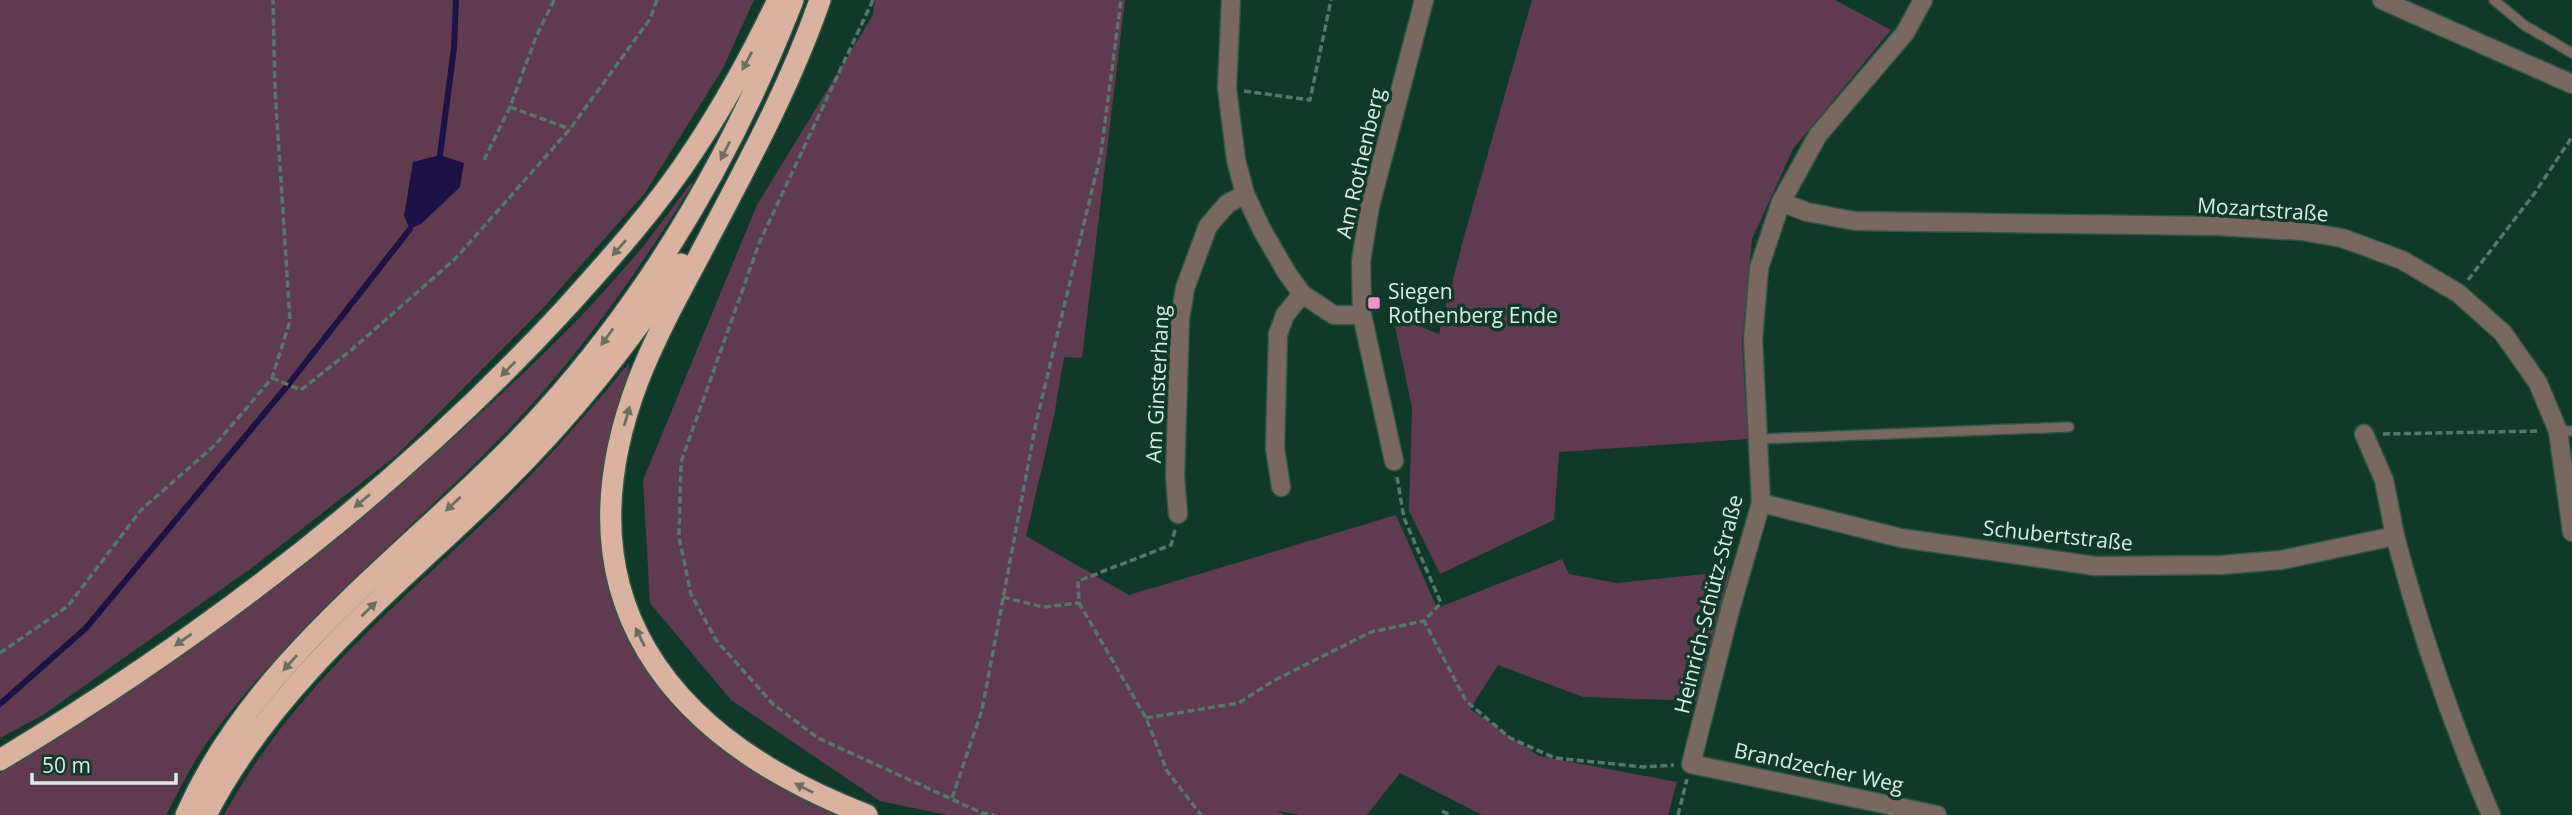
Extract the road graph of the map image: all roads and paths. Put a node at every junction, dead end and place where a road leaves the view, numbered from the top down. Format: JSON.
{"nodes":[{"id":1,"x":273,"y":0,"type":"edge"},
{"id":2,"x":554,"y":0,"type":"edge"},
{"id":3,"x":657,"y":0,"type":"edge"},
{"id":4,"x":778,"y":0,"type":"edge"},
{"id":5,"x":793,"y":0,"type":"edge"},
{"id":6,"x":820,"y":0,"type":"edge"},
{"id":7,"x":873,"y":0,"type":"edge"},
{"id":8,"x":1121,"y":0,"type":"edge"},
{"id":9,"x":1231,"y":0,"type":"edge"},
{"id":10,"x":1331,"y":0,"type":"edge"},
{"id":11,"x":1424,"y":0,"type":"edge"},
{"id":12,"x":1923,"y":0,"type":"edge"},
{"id":13,"x":2382,"y":0,"type":"edge"},
{"id":14,"x":2494,"y":0,"type":"edge"},
{"id":15,"x":2572,"y":53,"type":"edge"},
{"id":16,"x":2572,"y":84,"type":"edge"},
{"id":17,"x":1227,"y":88,"type":"junction"},
{"id":18,"x":510,"y":107,"type":"junction"},
{"id":19,"x":570,"y":129,"type":"junction"},
{"id":20,"x":2572,"y":137,"type":"edge"},
{"id":21,"x":484,"y":160,"type":"dead end"},
{"id":22,"x":739,"y":178,"type":"junction"},
{"id":23,"x":1245,"y":194,"type":"junction"},
{"id":24,"x":1781,"y":202,"type":"junction"},
{"id":25,"x":2458,"y":293,"type":"junction"},
{"id":26,"x":1302,"y":294,"type":"junction"},
{"id":27,"x":1362,"y":315,"type":"junction"},
{"id":28,"x":272,"y":378,"type":"junction"},
{"id":29,"x":2069,"y":428,"type":"dead end"},
{"id":30,"x":2565,"y":431,"type":"edge"},
{"id":31,"x":2364,"y":434,"type":"joint"},
{"id":32,"x":1760,"y":439,"type":"junction"},
{"id":33,"x":1394,"y":461,"type":"joint"},
{"id":34,"x":1281,"y":487,"type":"dead end"},
{"id":35,"x":1761,"y":503,"type":"junction"},
{"id":36,"x":1178,"y":514,"type":"joint"},
{"id":37,"x":2572,"y":532,"type":"edge"},
{"id":38,"x":2395,"y":536,"type":"junction"},
{"id":39,"x":1003,"y":597,"type":"junction"},
{"id":40,"x":1079,"y":603,"type":"junction"},
{"id":41,"x":1424,"y":621,"type":"junction"},
{"id":42,"x":0,"y":653,"type":"edge"},
{"id":43,"x":1146,"y":718,"type":"junction"},
{"id":44,"x":0,"y":760,"type":"edge"},
{"id":45,"x":1691,"y":764,"type":"junction"},
{"id":46,"x":952,"y":798,"type":"junction"},
{"id":47,"x":1442,"y":811,"type":"dead end"},
{"id":48,"x":186,"y":815,"type":"edge"},
{"id":49,"x":206,"y":815,"type":"edge"},
{"id":50,"x":867,"y":815,"type":"edge"},
{"id":51,"x":994,"y":815,"type":"edge"},
{"id":52,"x":1201,"y":815,"type":"edge"},
{"id":53,"x":1450,"y":815,"type":"edge"},
{"id":54,"x":1678,"y":815,"type":"edge"},
{"id":55,"x":1937,"y":815,"type":"edge"},
{"id":56,"x":2491,"y":815,"type":"edge"}],
"edges":[{"from":1,"to":28,"type":"path"},
{"from":2,"to":18,"type":"path"},
{"from":3,"to":19,"type":"path"},
{"from":4,"to":44,"type":"highway","one_way":true},
{"from":5,"to":48,"type":"highway","one_way":true},
{"from":6,"to":22,"type":"highway"},
{"from":7,"to":46,"type":"path"},
{"from":8,"to":39,"type":"path"},
{"from":9,"to":17,"type":"street"},
{"from":10,"to":17,"type":"path"},
{"from":11,"to":27,"type":"street","name":"Am Rothenberg"},
{"from":12,"to":24,"type":"street","name":"Heinrich-Schütz-Straße"},
{"from":13,"to":16,"type":"street"},
{"from":14,"to":15,"type":"lane"},
{"from":17,"to":23,"type":"street"},
{"from":18,"to":19,"type":"path"},
{"from":18,"to":21,"type":"path"},
{"from":19,"to":28,"type":"path"},
{"from":20,"to":25,"type":"path"},
{"from":49,"to":22,"type":"highway","one_way":true},
{"from":50,"to":22,"type":"highway","one_way":true},
{"from":23,"to":26,"type":"street"},
{"from":23,"to":36,"type":"street","name":"Am Ginsterhang"},
{"from":24,"to":25,"type":"street","name":"Mozartstraße"},
{"from":24,"to":32,"type":"street","name":"Heinrich-Schütz-Straße"},
{"from":25,"to":30,"type":"street","name":"Mozartstraße"},
{"from":26,"to":27,"type":"street"},
{"from":26,"to":34,"type":"street"},
{"from":27,"to":33,"type":"street","name":"Am Rothenberg"},
{"from":28,"to":42,"type":"path"},
{"from":29,"to":32,"type":"lane"},
{"from":30,"to":31,"type":"path"},
{"from":30,"to":37,"type":"street","name":"Mozartstraße"},
{"from":31,"to":38,"type":"street"},
{"from":32,"to":35,"type":"street","name":"Heinrich-Schütz-Straße"},
{"from":33,"to":41,"type":"path"},
{"from":35,"to":38,"type":"street","name":"Schubertstraße"},
{"from":35,"to":45,"type":"street","name":"Heinrich-Schütz-Straße"},
{"from":36,"to":40,"type":"path"},
{"from":38,"to":56,"type":"street"},
{"from":39,"to":40,"type":"path"},
{"from":39,"to":46,"type":"path"},
{"from":40,"to":43,"type":"path"},
{"from":41,"to":43,"type":"path"},
{"from":41,"to":45,"type":"path"},
{"from":43,"to":52,"type":"path"},
{"from":45,"to":54,"type":"path"},
{"from":45,"to":55,"type":"street","name":"Brandzecher Weg"},
{"from":46,"to":51,"type":"path"},
{"from":47,"to":53,"type":"path"}]}
